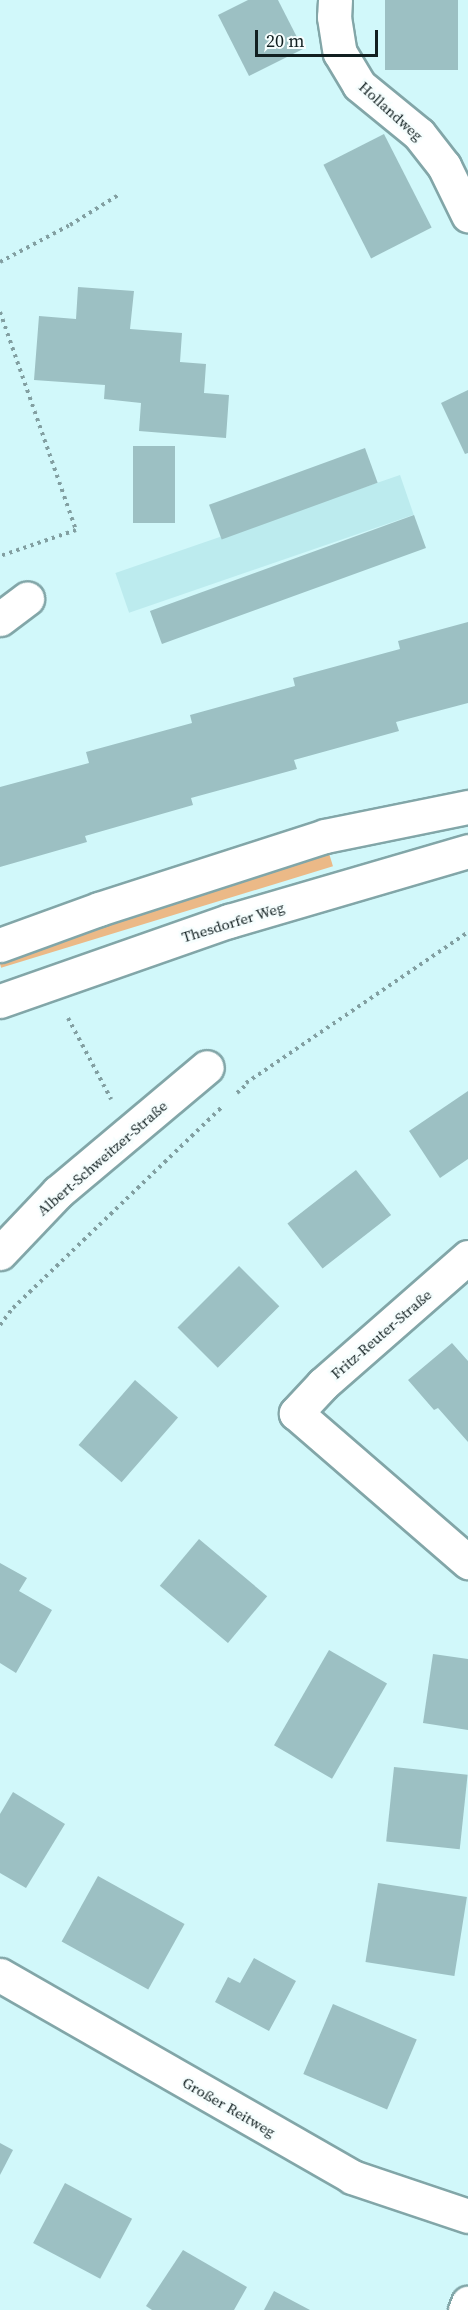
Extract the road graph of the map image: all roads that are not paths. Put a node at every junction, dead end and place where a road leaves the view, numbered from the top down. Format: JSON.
{"nodes":[{"id":1,"x":335,"y":0,"type":"edge"},
{"id":2,"x":468,"y":215,"type":"edge"},
{"id":3,"x":27,"y":599,"type":"dead end"},
{"id":4,"x":0,"y":619,"type":"edge"},
{"id":5,"x":468,"y":807,"type":"edge"},
{"id":6,"x":468,"y":851,"type":"edge"},
{"id":7,"x":0,"y":945,"type":"edge"},
{"id":8,"x":0,"y":1000,"type":"edge"},
{"id":9,"x":207,"y":1067,"type":"road end"},
{"id":10,"x":0,"y":1253,"type":"edge"},
{"id":11,"x":468,"y":1257,"type":"edge"},
{"id":12,"x":468,"y":1562,"type":"edge"},
{"id":13,"x":0,"y":1975,"type":"edge"},
{"id":14,"x":468,"y":2216,"type":"edge"},
{"id":15,"x":468,"y":2303,"type":"edge"},
{"id":16,"x":465,"y":2310,"type":"edge"}],
"edges":[{"from":1,"to":2,"type":"street","name":"Hollandweg"},
{"from":3,"to":4,"type":"street"},
{"from":5,"to":7,"type":"street"},
{"from":6,"to":8,"type":"street","name":"Thesdorfer Weg"},
{"from":9,"to":10,"type":"street","name":"Albert-Schweitzer-Straße"},
{"from":11,"to":12,"type":"street","name":"Fritz-Reuter-Straße"},
{"from":13,"to":14,"type":"street","name":"Großer Reitweg"},
{"from":15,"to":16,"type":"street"}]}
